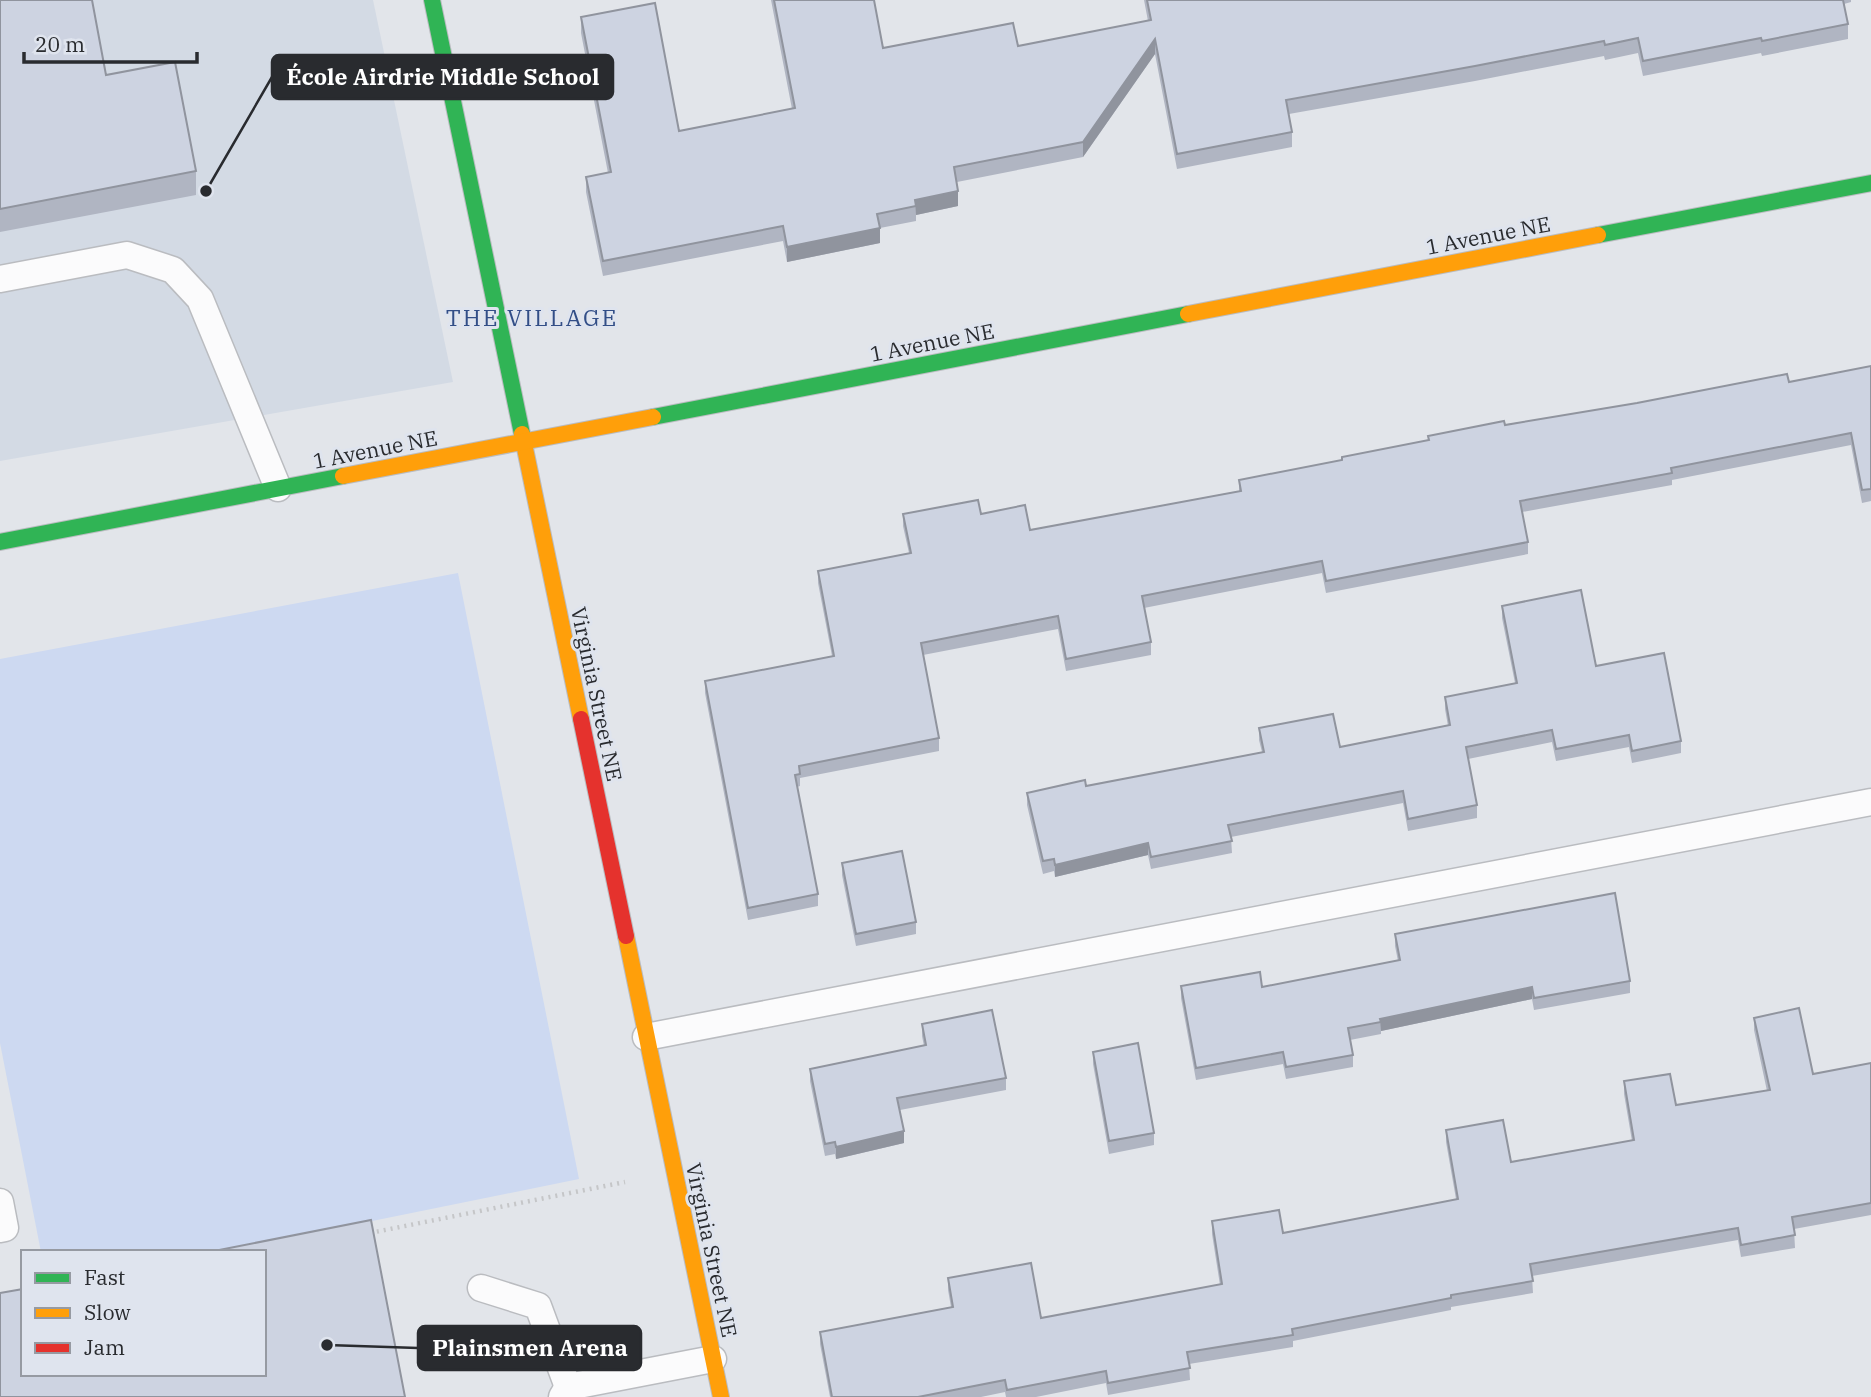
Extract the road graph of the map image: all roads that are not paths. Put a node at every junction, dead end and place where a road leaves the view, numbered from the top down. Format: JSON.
{"nodes":[{"id":1,"x":432,"y":0,"type":"edge"},
{"id":2,"x":1871,"y":183,"type":"edge"},
{"id":3,"x":0,"y":279,"type":"edge"},
{"id":4,"x":523,"y":442,"type":"junction"},
{"id":5,"x":278,"y":488,"type":"junction"},
{"id":6,"x":0,"y":542,"type":"edge"},
{"id":7,"x":1871,"y":802,"type":"edge"},
{"id":8,"x":646,"y":1037,"type":"junction"},
{"id":9,"x":0,"y":1202,"type":"edge"},
{"id":10,"x":0,"y":1229,"type":"edge"},
{"id":11,"x":481,"y":1287,"type":"dead end"},
{"id":12,"x":713,"y":1359,"type":"junction"},
{"id":13,"x":565,"y":1392,"type":"edge"},
{"id":14,"x":721,"y":1397,"type":"edge"}],
"edges":[{"from":1,"to":4,"type":"street","name":"Virginia Street NE"},
{"from":2,"to":4,"type":"street","name":"1 Avenue NE"},
{"from":3,"to":5,"type":"lane"},
{"from":4,"to":5,"type":"street","name":"1 Avenue NE"},
{"from":4,"to":8,"type":"street","name":"Virginia Street NE"},
{"from":5,"to":6,"type":"street","name":"1 Avenue NE"},
{"from":7,"to":8,"type":"lane"},
{"from":8,"to":12,"type":"street","name":"Virginia Street NE"},
{"from":9,"to":10,"type":"lane"},
{"from":11,"to":13,"type":"lane"},
{"from":12,"to":13,"type":"lane"},
{"from":12,"to":14,"type":"street","name":"Virginia Street NE"}]}
